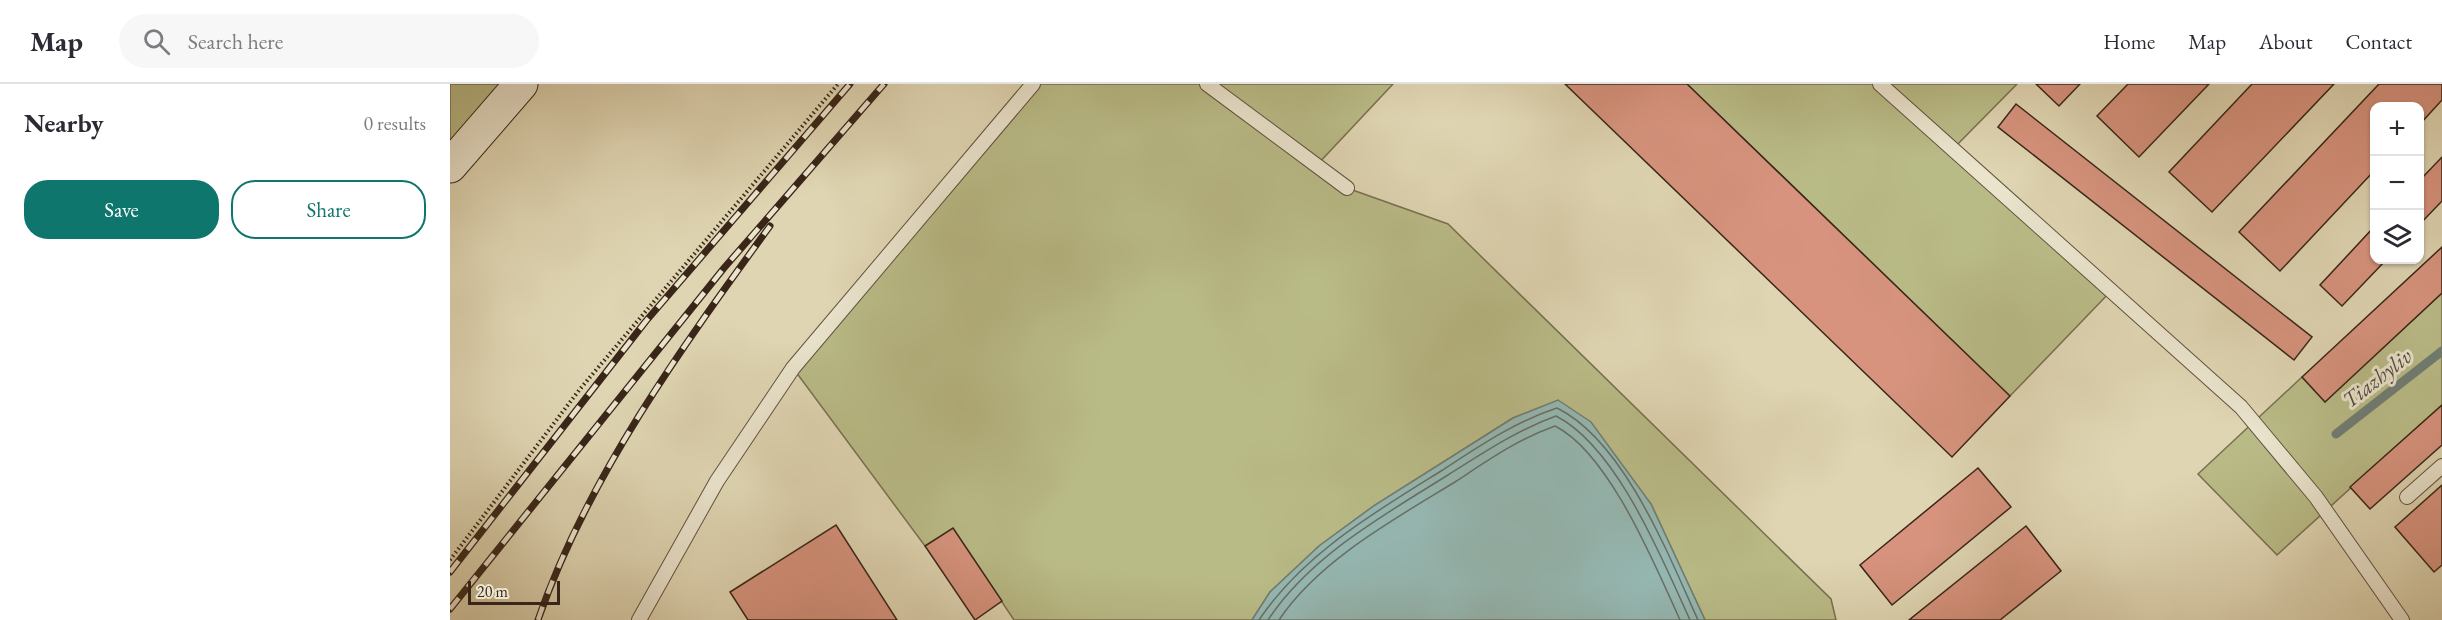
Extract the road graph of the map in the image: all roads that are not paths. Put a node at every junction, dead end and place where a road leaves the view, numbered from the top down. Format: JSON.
{"nodes":[{"id":1,"x":521,"y":84,"type":"edge"},
{"id":2,"x":1033,"y":84,"type":"edge"},
{"id":3,"x":1207,"y":84,"type":"edge"},
{"id":4,"x":1880,"y":84,"type":"edge"},
{"id":5,"x":450,"y":166,"type":"edge"},
{"id":6,"x":1347,"y":188,"type":"dead end"},
{"id":7,"x":2442,"y":466,"type":"edge"},
{"id":8,"x":2407,"y":497,"type":"dead end"},
{"id":9,"x":639,"y":620,"type":"edge"},
{"id":10,"x":2402,"y":620,"type":"edge"}],
"edges":[{"from":1,"to":5,"type":"street"},
{"from":2,"to":9,"type":"lane"},
{"from":3,"to":6,"type":"lane"},
{"from":4,"to":10,"type":"lane"},
{"from":7,"to":8,"type":"lane"}]}
